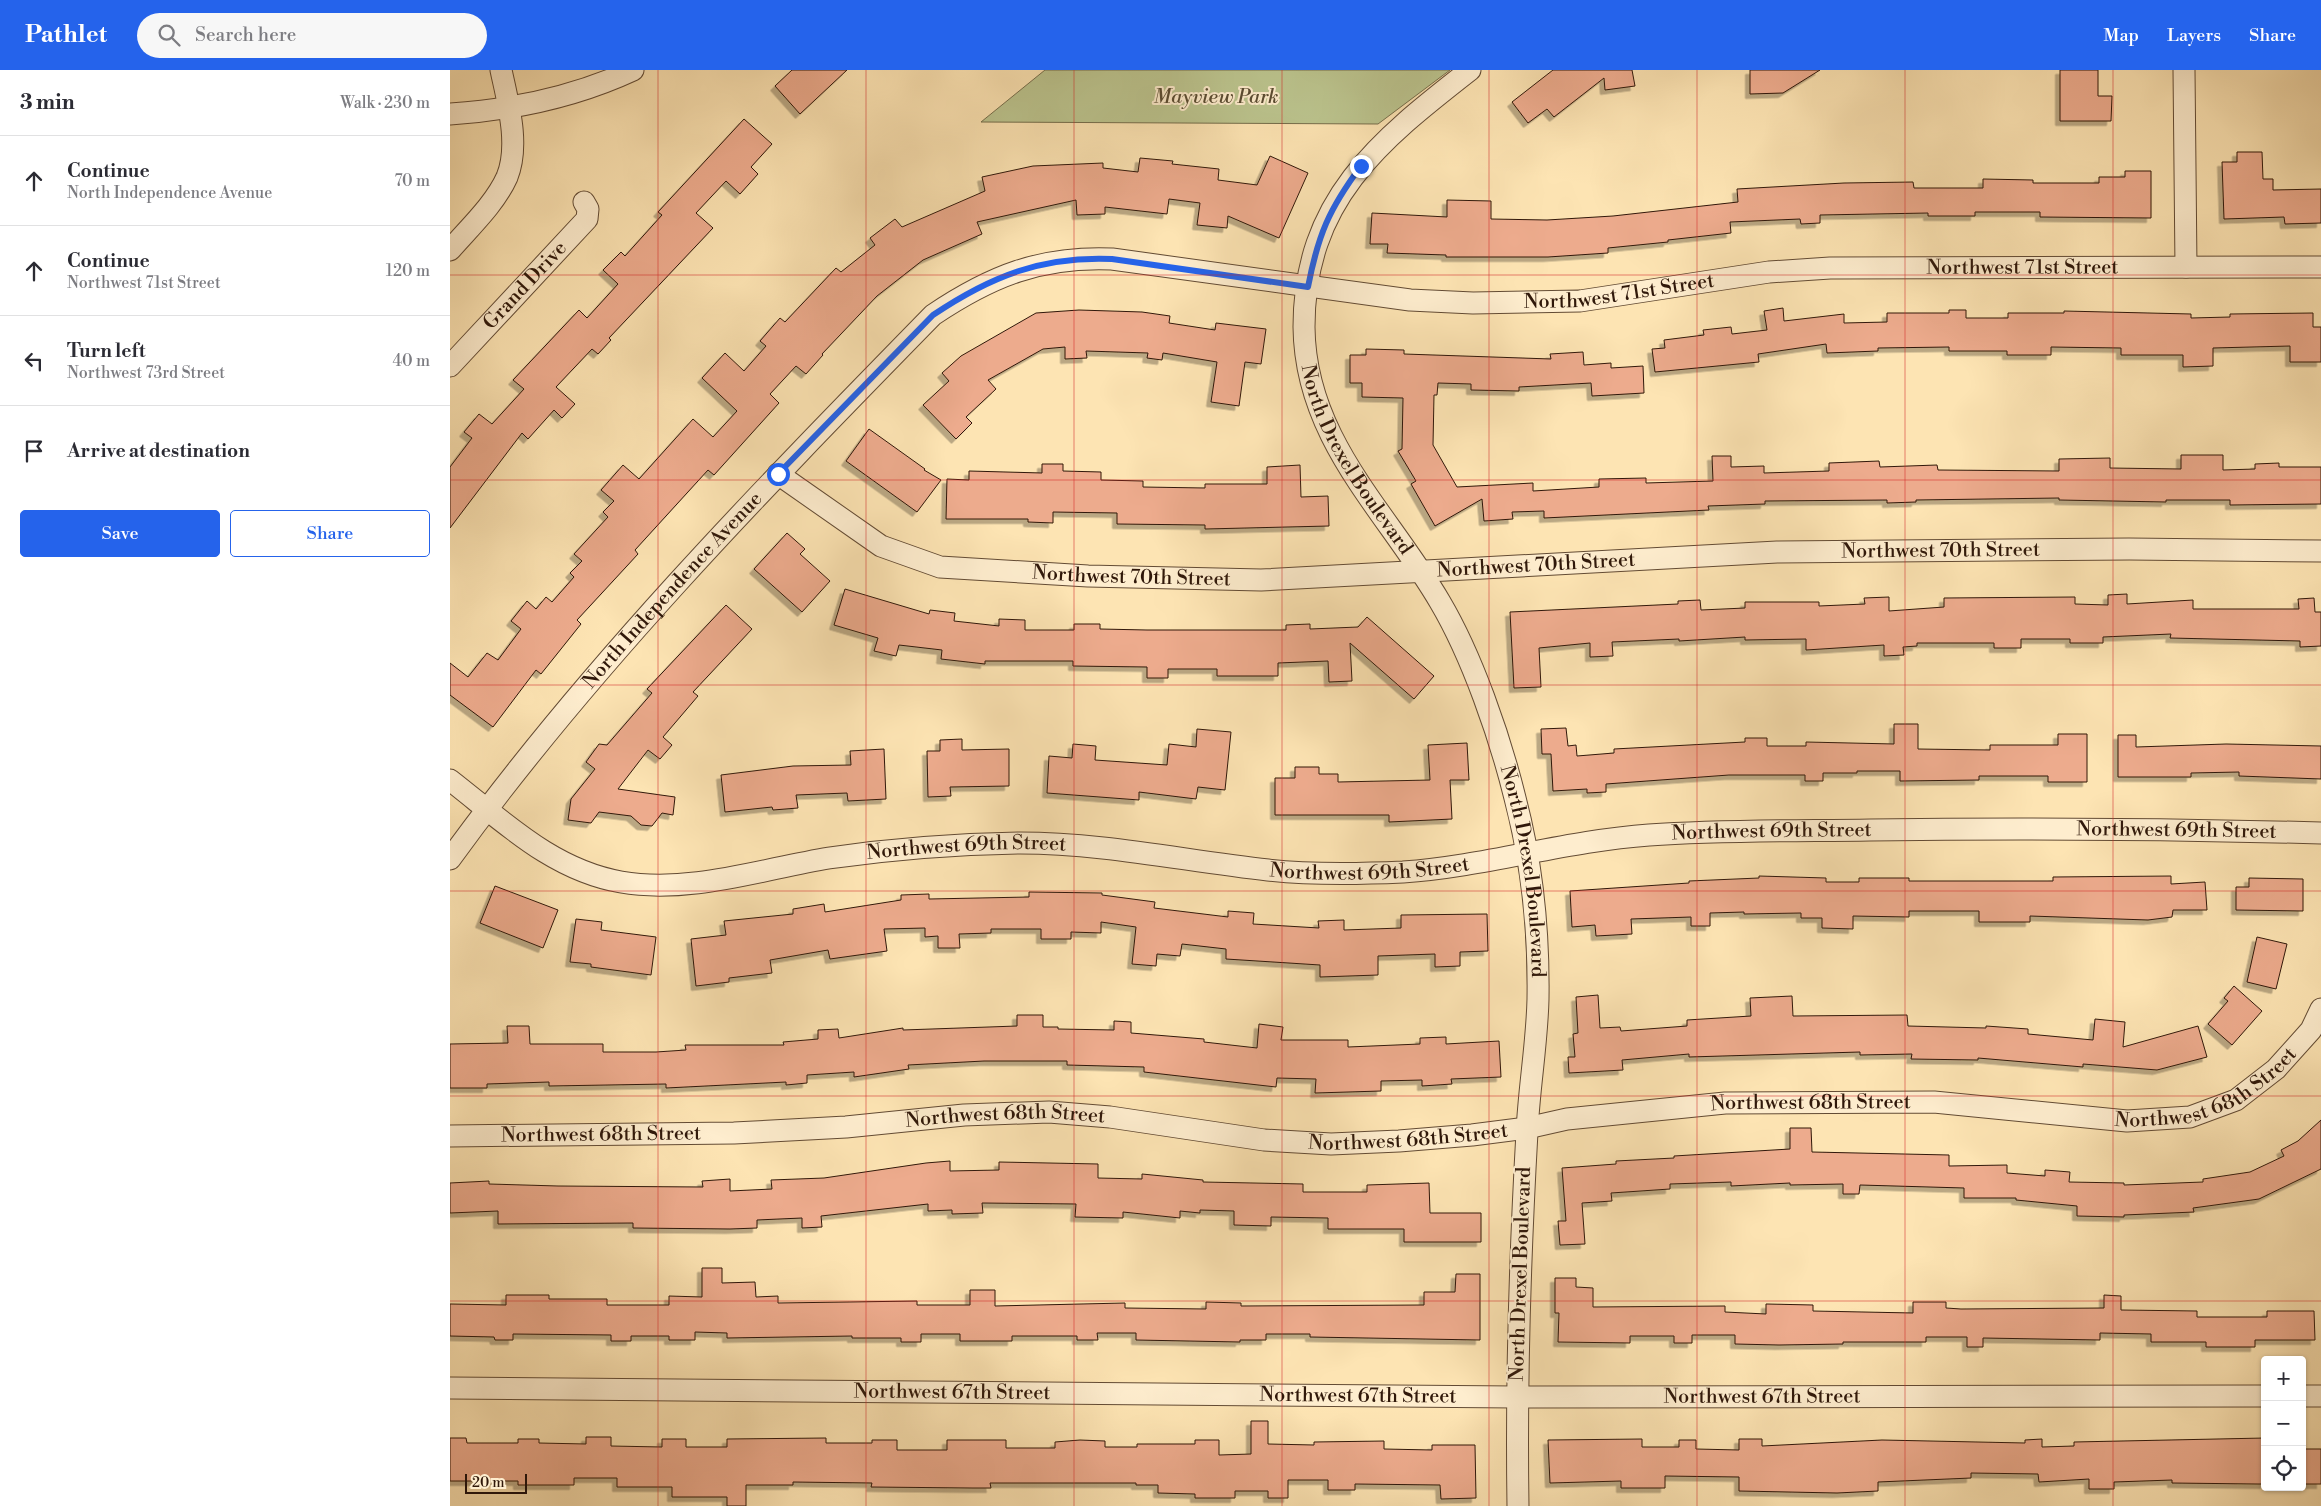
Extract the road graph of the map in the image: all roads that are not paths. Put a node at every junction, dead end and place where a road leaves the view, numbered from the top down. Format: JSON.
{"nodes":[{"id":1,"x":501,"y":70,"type":"edge"},
{"id":2,"x":633,"y":70,"type":"edge"},
{"id":3,"x":1470,"y":70,"type":"edge"},
{"id":4,"x":2184,"y":70,"type":"edge"},
{"id":5,"x":508,"y":106,"type":"junction"},
{"id":6,"x":450,"y":114,"type":"edge"},
{"id":7,"x":584,"y":202,"type":"dead end"},
{"id":8,"x":450,"y":250,"type":"edge"},
{"id":9,"x":2186,"y":267,"type":"junction"},
{"id":10,"x":2321,"y":267,"type":"edge"},
{"id":11,"x":1308,"y":287,"type":"junction"},
{"id":12,"x":933,"y":315,"type":"joint"},
{"id":13,"x":450,"y":366,"type":"edge"},
{"id":14,"x":778,"y":474,"type":"junction"},
{"id":15,"x":2321,"y":551,"type":"edge"},
{"id":16,"x":1421,"y":571,"type":"junction"},
{"id":17,"x":450,"y":780,"type":"edge"},
{"id":18,"x":487,"y":808,"type":"junction"},
{"id":19,"x":2321,"y":833,"type":"edge"},
{"id":20,"x":1526,"y":854,"type":"junction"},
{"id":21,"x":450,"y":859,"type":"edge"},
{"id":22,"x":2321,"y":1009,"type":"edge"},
{"id":23,"x":1527,"y":1128,"type":"junction"},
{"id":24,"x":450,"y":1136,"type":"edge"},
{"id":25,"x":450,"y":1388,"type":"edge"},
{"id":26,"x":2261,"y":1396,"type":"edge"},
{"id":27,"x":2306,"y":1396,"type":"edge"},
{"id":28,"x":2321,"y":1396,"type":"edge"},
{"id":29,"x":1516,"y":1397,"type":"junction"},
{"id":30,"x":1518,"y":1506,"type":"edge"}],
"edges":[{"from":1,"to":5,"type":"street"},
{"from":2,"to":5,"type":"street"},
{"from":3,"to":11,"type":"street","name":"North Drexel Boulevard"},
{"from":4,"to":9,"type":"street"},
{"from":5,"to":6,"type":"street"},
{"from":5,"to":8,"type":"street"},
{"from":7,"to":13,"type":"street","name":"Grand Drive"},
{"from":9,"to":10,"type":"street","name":"Northwest 71st Street"},
{"from":9,"to":11,"type":"street","name":"Northwest 71st Street"},
{"from":11,"to":12,"type":"street","name":"Northwest 71st Street"},
{"from":11,"to":16,"type":"street","name":"North Drexel Boulevard"},
{"from":12,"to":14,"type":"street","name":"North Independence Avenue"},
{"from":14,"to":16,"type":"street","name":"Northwest 70th Street"},
{"from":14,"to":18,"type":"street","name":"North Independence Avenue"},
{"from":15,"to":16,"type":"street","name":"Northwest 70th Street"},
{"from":16,"to":20,"type":"street","name":"North Drexel Boulevard"},
{"from":17,"to":18,"type":"street","name":"Northwest 69th Street"},
{"from":18,"to":20,"type":"street","name":"Northwest 69th Street"},
{"from":18,"to":21,"type":"street","name":"North Independence Avenue"},
{"from":19,"to":20,"type":"street","name":"Northwest 69th Street"},
{"from":20,"to":23,"type":"street","name":"North Drexel Boulevard"},
{"from":22,"to":23,"type":"street","name":"Northwest 68th Street"},
{"from":23,"to":24,"type":"street","name":"Northwest 68th Street"},
{"from":23,"to":29,"type":"street","name":"North Drexel Boulevard"},
{"from":25,"to":29,"type":"street","name":"Northwest 67th Street"},
{"from":26,"to":29,"type":"street","name":"Northwest 67th Street"},
{"from":27,"to":28,"type":"street"},
{"from":29,"to":30,"type":"street","name":"North Drexel Boulevard"}]}
